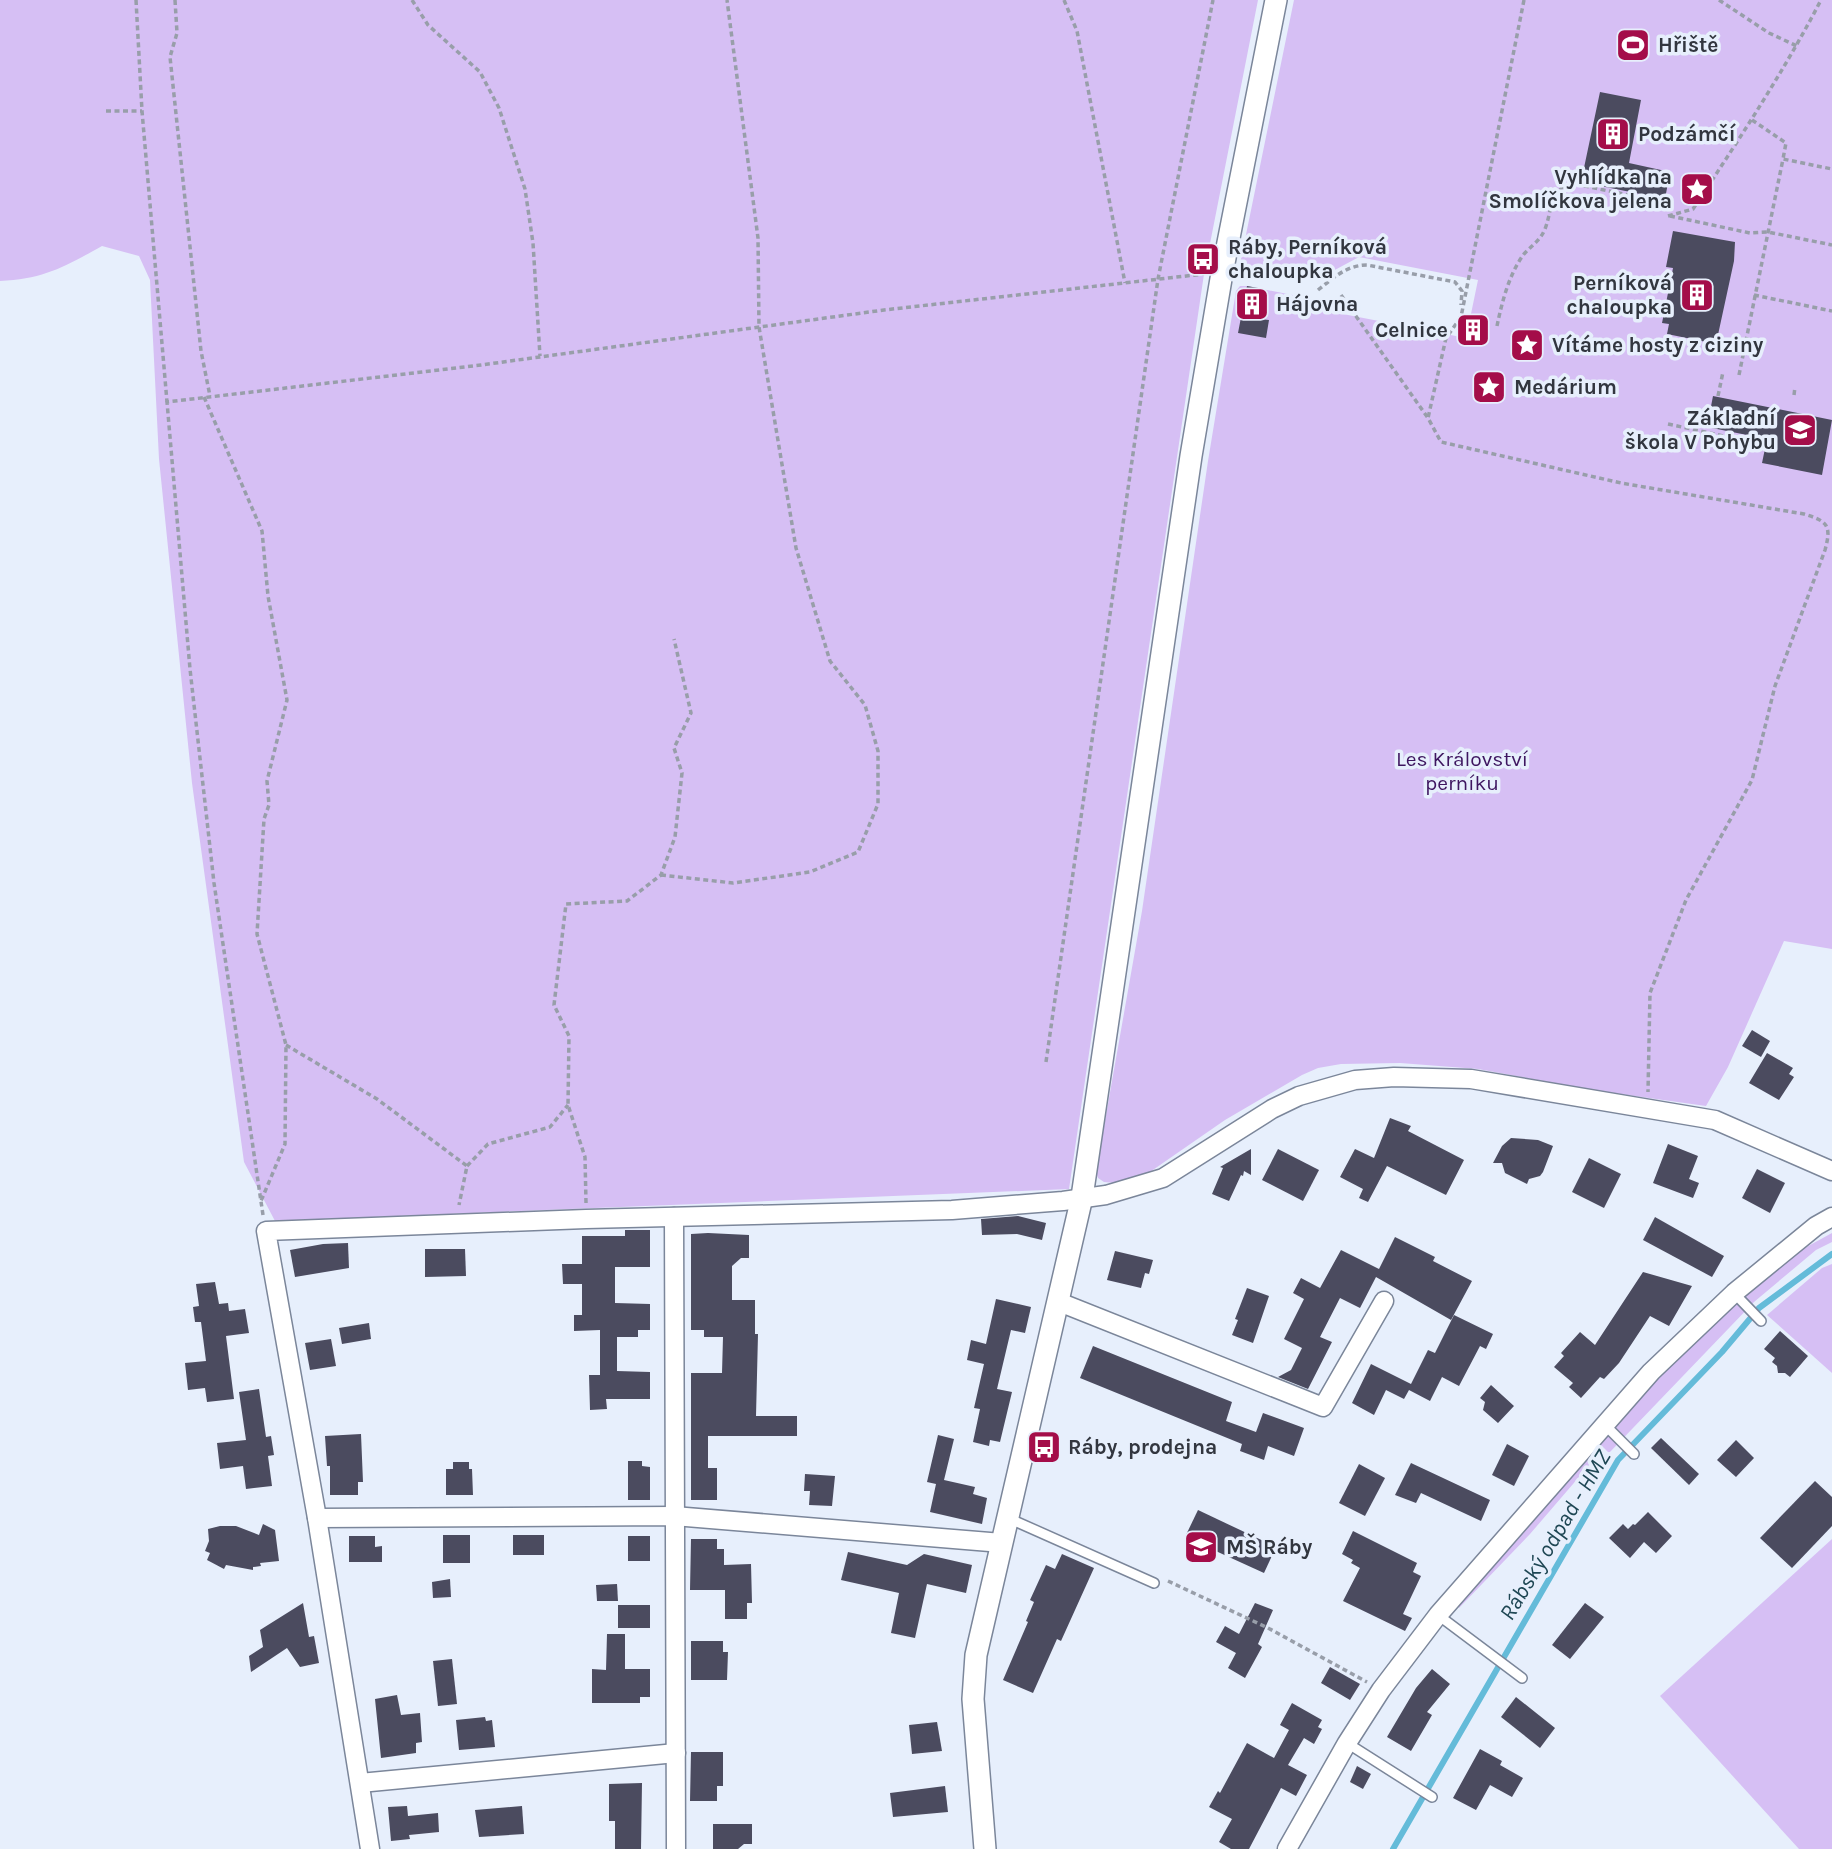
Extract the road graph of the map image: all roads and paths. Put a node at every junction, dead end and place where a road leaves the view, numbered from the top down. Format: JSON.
{"nodes":[{"id":1,"x":135,"y":0,"type":"edge"},
{"id":2,"x":175,"y":0,"type":"edge"},
{"id":3,"x":412,"y":0,"type":"edge"},
{"id":4,"x":727,"y":0,"type":"edge"},
{"id":5,"x":1064,"y":0,"type":"edge"},
{"id":6,"x":1213,"y":0,"type":"edge"},
{"id":7,"x":1276,"y":0,"type":"edge"},
{"id":8,"x":1524,"y":0,"type":"edge"},
{"id":9,"x":1719,"y":0,"type":"edge"},
{"id":10,"x":1821,"y":0,"type":"edge"},
{"id":11,"x":1797,"y":46,"type":"junction"},
{"id":12,"x":106,"y":111,"type":"dead end"},
{"id":13,"x":142,"y":111,"type":"junction"},
{"id":14,"x":1752,"y":120,"type":"junction"},
{"id":15,"x":1783,"y":159,"type":"junction"},
{"id":16,"x":1832,"y":169,"type":"edge"},
{"id":17,"x":1671,"y":204,"type":"dead end"},
{"id":18,"x":1768,"y":232,"type":"junction"},
{"id":19,"x":1832,"y":245,"type":"edge"},
{"id":20,"x":1222,"y":273,"type":"junction"},
{"id":21,"x":1158,"y":279,"type":"junction"},
{"id":22,"x":1125,"y":283,"type":"junction"},
{"id":23,"x":1318,"y":290,"type":"dead end"},
{"id":24,"x":1341,"y":295,"type":"dead end"},
{"id":25,"x":1754,"y":295,"type":"junction"},
{"id":26,"x":1832,"y":311,"type":"edge"},
{"id":27,"x":1461,"y":317,"type":"junction"},
{"id":28,"x":1497,"y":326,"type":"dead end"},
{"id":29,"x":759,"y":327,"type":"junction"},
{"id":30,"x":540,"y":356,"type":"junction"},
{"id":31,"x":1723,"y":372,"type":"dead end"},
{"id":32,"x":1739,"y":375,"type":"dead end"},
{"id":33,"x":1795,"y":387,"type":"dead end"},
{"id":34,"x":1794,"y":395,"type":"dead end"},
{"id":35,"x":211,"y":396,"type":"junction"},
{"id":36,"x":1718,"y":396,"type":"dead end"},
{"id":37,"x":204,"y":397,"type":"junction"},
{"id":38,"x":167,"y":402,"type":"junction"},
{"id":39,"x":1428,"y":418,"type":"junction"},
{"id":40,"x":1668,"y":424,"type":"dead end"},
{"id":41,"x":1765,"y":445,"type":"dead end"},
{"id":42,"x":674,"y":639,"type":"dead end"},
{"id":43,"x":661,"y":875,"type":"junction"},
{"id":44,"x":286,"y":1045,"type":"junction"},
{"id":45,"x":1045,"y":1062,"type":"dead end"},
{"id":46,"x":568,"y":1105,"type":"junction"},
{"id":47,"x":1648,"y":1108,"type":"junction"},
{"id":48,"x":467,"y":1166,"type":"junction"},
{"id":49,"x":1832,"y":1171,"type":"edge"},
{"id":50,"x":1082,"y":1197,"type":"junction"},
{"id":51,"x":260,"y":1203,"type":"junction"},
{"id":52,"x":674,"y":1217,"type":"junction"},
{"id":53,"x":1832,"y":1217,"type":"edge"},
{"id":54,"x":586,"y":1219,"type":"junction"},
{"id":55,"x":454,"y":1225,"type":"junction"},
{"id":56,"x":266,"y":1231,"type":"junction"},
{"id":57,"x":1740,"y":1298,"type":"junction"},
{"id":58,"x":1384,"y":1301,"type":"dead end"},
{"id":59,"x":1059,"y":1302,"type":"junction"},
{"id":60,"x":1761,"y":1321,"type":"dead end"},
{"id":61,"x":1604,"y":1424,"type":"junction"},
{"id":62,"x":1634,"y":1454,"type":"dead end"},
{"id":63,"x":674,"y":1516,"type":"junction"},
{"id":64,"x":317,"y":1518,"type":"junction"},
{"id":65,"x":1008,"y":1518,"type":"junction"},
{"id":66,"x":1002,"y":1543,"type":"junction"},
{"id":67,"x":1142,"y":1576,"type":"junction"},
{"id":68,"x":1154,"y":1583,"type":"dead end"},
{"id":69,"x":1438,"y":1615,"type":"junction"},
{"id":70,"x":1522,"y":1678,"type":"dead end"},
{"id":71,"x":1381,"y":1690,"type":"junction"},
{"id":72,"x":1347,"y":1743,"type":"junction"},
{"id":73,"x":676,"y":1753,"type":"junction"},
{"id":74,"x":360,"y":1783,"type":"junction"},
{"id":75,"x":1432,"y":1797,"type":"dead end"},
{"id":76,"x":370,"y":1849,"type":"edge"},
{"id":77,"x":676,"y":1849,"type":"edge"},
{"id":78,"x":985,"y":1849,"type":"edge"},
{"id":79,"x":1287,"y":1849,"type":"edge"}],
"edges":[{"from":1,"to":13,"type":"path"},
{"from":2,"to":35,"type":"path"},
{"from":3,"to":30,"type":"path"},
{"from":4,"to":29,"type":"path"},
{"from":5,"to":22,"type":"path"},
{"from":6,"to":21,"type":"path"},
{"from":7,"to":20,"type":"street"},
{"from":8,"to":27,"type":"path"},
{"from":9,"to":11,"type":"path"},
{"from":10,"to":11,"type":"path"},
{"from":11,"to":14,"type":"path"},
{"from":12,"to":13,"type":"path"},
{"from":13,"to":38,"type":"path"},
{"from":14,"to":15,"type":"path"},
{"from":14,"to":18,"type":"path"},
{"from":15,"to":16,"type":"path"},
{"from":15,"to":18,"type":"path"},
{"from":17,"to":28,"type":"path"},
{"from":18,"to":19,"type":"path"},
{"from":18,"to":25,"type":"path"},
{"from":20,"to":21,"type":"path"},
{"from":20,"to":50,"type":"street"},
{"from":21,"to":22,"type":"path"},
{"from":21,"to":45,"type":"path"},
{"from":22,"to":29,"type":"path"},
{"from":23,"to":27,"type":"path"},
{"from":24,"to":39,"type":"path"},
{"from":25,"to":26,"type":"path"},
{"from":25,"to":32,"type":"path"},
{"from":27,"to":39,"type":"path"},
{"from":29,"to":30,"type":"path"},
{"from":29,"to":43,"type":"path"},
{"from":30,"to":35,"type":"path"},
{"from":31,"to":36,"type":"path"},
{"from":33,"to":34,"type":"path"},
{"from":35,"to":37,"type":"path"},
{"from":37,"to":38,"type":"path"},
{"from":37,"to":44,"type":"path"},
{"from":38,"to":51,"type":"path"},
{"from":39,"to":47,"type":"path"},
{"from":40,"to":41,"type":"path"},
{"from":42,"to":43,"type":"path"},
{"from":43,"to":46,"type":"path"},
{"from":44,"to":48,"type":"path"},
{"from":44,"to":51,"type":"path"},
{"from":46,"to":48,"type":"path"},
{"from":46,"to":54,"type":"path"},
{"from":47,"to":49,"type":"street"},
{"from":47,"to":50,"type":"street"},
{"from":48,"to":55,"type":"path"},
{"from":50,"to":52,"type":"street"},
{"from":50,"to":59,"type":"street"},
{"from":51,"to":56,"type":"path"},
{"from":52,"to":54,"type":"street"},
{"from":52,"to":63,"type":"street"},
{"from":53,"to":57,"type":"street"},
{"from":54,"to":55,"type":"street"},
{"from":55,"to":56,"type":"street"},
{"from":56,"to":64,"type":"street"},
{"from":57,"to":60,"type":"lane"},
{"from":57,"to":61,"type":"street"},
{"from":58,"to":59,"type":"street"},
{"from":59,"to":65,"type":"street"},
{"from":61,"to":62,"type":"lane"},
{"from":61,"to":69,"type":"street"},
{"from":63,"to":64,"type":"street"},
{"from":63,"to":66,"type":"street"},
{"from":63,"to":73,"type":"street"},
{"from":64,"to":74,"type":"street"},
{"from":65,"to":66,"type":"street"},
{"from":65,"to":67,"type":"lane"},
{"from":66,"to":78,"type":"street"},
{"from":67,"to":68,"type":"lane"},
{"from":67,"to":71,"type":"path"},
{"from":69,"to":70,"type":"lane"},
{"from":69,"to":71,"type":"street"},
{"from":71,"to":72,"type":"street"},
{"from":72,"to":75,"type":"lane"},
{"from":72,"to":79,"type":"street"},
{"from":73,"to":74,"type":"street"},
{"from":73,"to":77,"type":"street"},
{"from":74,"to":76,"type":"street"}]}
